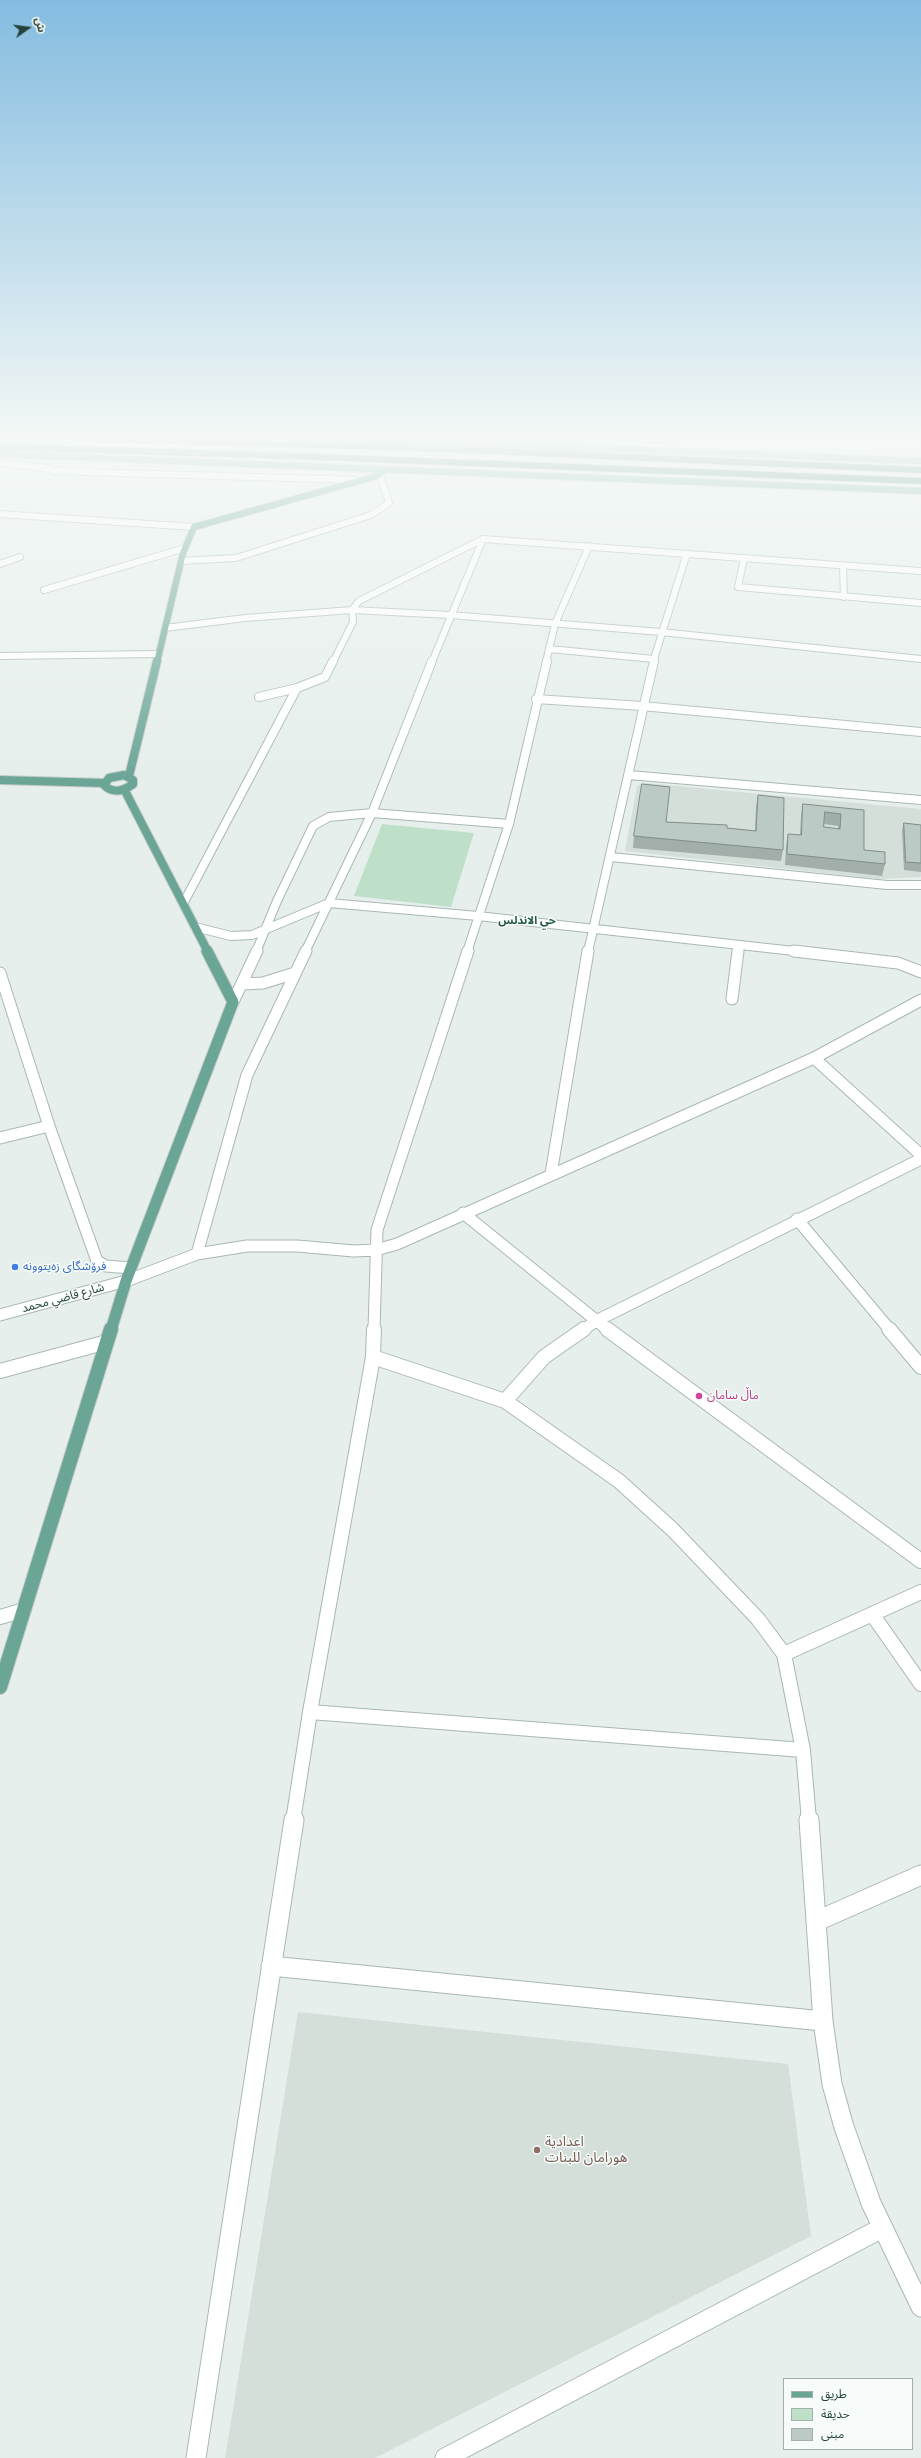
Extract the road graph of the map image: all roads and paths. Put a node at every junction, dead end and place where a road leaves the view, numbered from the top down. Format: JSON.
{"nodes":[{"id":1,"x":169,"y":553,"type":"edge"},
{"id":2,"x":184,"y":553,"type":"edge"},
{"id":3,"x":253,"y":553,"type":"edge"},
{"id":4,"x":456,"y":553,"type":"edge"},
{"id":5,"x":477,"y":553,"type":"edge"},
{"id":6,"x":586,"y":553,"type":"edge"},
{"id":7,"x":683,"y":553,"type":"edge"},
{"id":8,"x":687,"y":553,"type":"junction"},
{"id":9,"x":20,"y":557,"type":"dead end"},
{"id":10,"x":744,"y":558,"type":"junction"},
{"id":11,"x":181,"y":561,"type":"junction"},
{"id":12,"x":0,"y":564,"type":"edge"},
{"id":13,"x":843,"y":567,"type":"junction"},
{"id":14,"x":920,"y":571,"type":"edge"},
{"id":15,"x":44,"y":590,"type":"dead end"},
{"id":16,"x":844,"y":596,"type":"junction"},
{"id":17,"x":921,"y":603,"type":"edge"},
{"id":18,"x":352,"y":610,"type":"junction"},
{"id":19,"x":450,"y":614,"type":"junction"},
{"id":20,"x":555,"y":624,"type":"junction"},
{"id":21,"x":165,"y":628,"type":"junction"},
{"id":22,"x":661,"y":632,"type":"junction"},
{"id":23,"x":549,"y":649,"type":"junction"},
{"id":24,"x":159,"y":654,"type":"junction"},
{"id":25,"x":0,"y":656,"type":"edge"},
{"id":26,"x":654,"y":659,"type":"junction"},
{"id":27,"x":921,"y":659,"type":"edge"},
{"id":28,"x":298,"y":688,"type":"junction"},
{"id":29,"x":259,"y":697,"type":"dead end"},
{"id":30,"x":536,"y":699,"type":"junction"},
{"id":31,"x":642,"y":706,"type":"junction"},
{"id":32,"x":921,"y":732,"type":"edge"},
{"id":33,"x":629,"y":775,"type":"junction"},
{"id":34,"x":129,"y":776,"type":"junction"},
{"id":35,"x":0,"y":780,"type":"edge"},
{"id":36,"x":104,"y":782,"type":"junction"},
{"id":37,"x":124,"y":790,"type":"junction"},
{"id":38,"x":921,"y":800,"type":"edge"},
{"id":39,"x":372,"y":813,"type":"junction"},
{"id":40,"x":509,"y":824,"type":"junction"},
{"id":41,"x":611,"y":857,"type":"junction"},
{"id":42,"x":921,"y":885,"type":"edge"},
{"id":43,"x":329,"y":903,"type":"junction"},
{"id":44,"x":183,"y":904,"type":"junction"},
{"id":45,"x":478,"y":916,"type":"junction"},
{"id":46,"x":195,"y":927,"type":"junction"},
{"id":47,"x":592,"y":930,"type":"junction"},
{"id":48,"x":266,"y":932,"type":"junction"},
{"id":49,"x":739,"y":946,"type":"junction"},
{"id":50,"x":921,"y":972,"type":"edge"},
{"id":51,"x":0,"y":973,"type":"edge"},
{"id":52,"x":295,"y":973,"type":"junction"},
{"id":53,"x":242,"y":984,"type":"junction"},
{"id":54,"x":732,"y":999,"type":"dead end"},
{"id":55,"x":921,"y":1000,"type":"edge"},
{"id":56,"x":233,"y":1002,"type":"junction"},
{"id":57,"x":814,"y":1058,"type":"junction"},
{"id":58,"x":49,"y":1126,"type":"junction"},
{"id":59,"x":0,"y":1138,"type":"edge"},
{"id":60,"x":921,"y":1155,"type":"edge"},
{"id":61,"x":921,"y":1159,"type":"edge"},
{"id":62,"x":551,"y":1174,"type":"junction"},
{"id":63,"x":463,"y":1213,"type":"junction"},
{"id":64,"x":797,"y":1219,"type":"junction"},
{"id":65,"x":376,"y":1250,"type":"junction"},
{"id":66,"x":196,"y":1254,"type":"junction"},
{"id":67,"x":131,"y":1268,"type":"junction"},
{"id":68,"x":126,"y":1281,"type":"junction"},
{"id":69,"x":0,"y":1315,"type":"edge"},
{"id":70,"x":596,"y":1321,"type":"junction"},
{"id":71,"x":107,"y":1342,"type":"junction"},
{"id":72,"x":373,"y":1357,"type":"junction"},
{"id":73,"x":921,"y":1367,"type":"edge"},
{"id":74,"x":0,"y":1372,"type":"edge"},
{"id":75,"x":505,"y":1401,"type":"junction"},
{"id":76,"x":921,"y":1561,"type":"edge"},
{"id":77,"x":921,"y":1592,"type":"edge"},
{"id":78,"x":24,"y":1610,"type":"junction"},
{"id":79,"x":872,"y":1614,"type":"junction"},
{"id":80,"x":0,"y":1617,"type":"edge"},
{"id":81,"x":784,"y":1654,"type":"junction"},
{"id":82,"x":921,"y":1684,"type":"edge"},
{"id":83,"x":0,"y":1687,"type":"edge"},
{"id":84,"x":310,"y":1712,"type":"junction"},
{"id":85,"x":802,"y":1750,"type":"junction"},
{"id":86,"x":921,"y":1875,"type":"edge"},
{"id":87,"x":817,"y":1921,"type":"junction"},
{"id":88,"x":271,"y":1966,"type":"junction"},
{"id":89,"x":823,"y":2021,"type":"junction"},
{"id":90,"x":882,"y":2228,"type":"junction"},
{"id":91,"x":921,"y":2307,"type":"edge"},
{"id":92,"x":196,"y":2458,"type":"edge"},
{"id":93,"x":445,"y":2458,"type":"edge"}],
"edges":[{"from":1,"to":15,"type":"street"},
{"from":2,"to":11,"type":"main road"},
{"from":3,"to":11,"type":"street"},
{"from":4,"to":18,"type":"street"},
{"from":5,"to":19,"type":"street"},
{"from":6,"to":20,"type":"street"},
{"from":7,"to":8,"type":"street"},
{"from":8,"to":10,"type":"street"},
{"from":8,"to":22,"type":"street"},
{"from":9,"to":12,"type":"street"},
{"from":10,"to":13,"type":"street"},
{"from":10,"to":16,"type":"street"},
{"from":11,"to":21,"type":"main road"},
{"from":13,"to":14,"type":"street"},
{"from":13,"to":16,"type":"street"},
{"from":16,"to":17,"type":"street"},
{"from":18,"to":19,"type":"street"},
{"from":18,"to":21,"type":"street"},
{"from":18,"to":28,"type":"street"},
{"from":19,"to":20,"type":"street"},
{"from":19,"to":39,"type":"street"},
{"from":20,"to":22,"type":"street"},
{"from":20,"to":23,"type":"street"},
{"from":21,"to":24,"type":"main road"},
{"from":22,"to":26,"type":"street"},
{"from":22,"to":27,"type":"street"},
{"from":23,"to":26,"type":"street"},
{"from":23,"to":30,"type":"street"},
{"from":24,"to":25,"type":"street"},
{"from":24,"to":34,"type":"main road"},
{"from":26,"to":31,"type":"street"},
{"from":28,"to":29,"type":"street"},
{"from":28,"to":44,"type":"street"},
{"from":30,"to":31,"type":"street"},
{"from":30,"to":40,"type":"street"},
{"from":31,"to":32,"type":"street"},
{"from":31,"to":33,"type":"street"},
{"from":33,"to":38,"type":"street"},
{"from":33,"to":41,"type":"street"},
{"from":34,"to":36,"type":"main road"},
{"from":34,"to":37,"type":"main road"},
{"from":35,"to":36,"type":"main road"},
{"from":36,"to":37,"type":"main road"},
{"from":37,"to":44,"type":"main road"},
{"from":39,"to":40,"type":"street"},
{"from":39,"to":43,"type":"street"},
{"from":39,"to":48,"type":"street"},
{"from":40,"to":45,"type":"street"},
{"from":41,"to":42,"type":"street"},
{"from":41,"to":47,"type":"street"},
{"from":43,"to":45,"type":"street"},
{"from":43,"to":48,"type":"street"},
{"from":43,"to":52,"type":"street"},
{"from":44,"to":46,"type":"main road"},
{"from":45,"to":47,"type":"street"},
{"from":45,"to":65,"type":"street"},
{"from":46,"to":48,"type":"street"},
{"from":46,"to":56,"type":"main road"},
{"from":47,"to":49,"type":"street"},
{"from":47,"to":62,"type":"street"},
{"from":48,"to":53,"type":"street"},
{"from":49,"to":50,"type":"street"},
{"from":49,"to":54,"type":"street"},
{"from":51,"to":58,"type":"street"},
{"from":52,"to":53,"type":"street"},
{"from":52,"to":66,"type":"street"},
{"from":53,"to":56,"type":"street"},
{"from":55,"to":57,"type":"street","name":"شارع قاضي محمد"},
{"from":56,"to":67,"type":"main road"},
{"from":57,"to":60,"type":"street"},
{"from":57,"to":62,"type":"street","name":"شارع قاضي محمد"},
{"from":58,"to":59,"type":"street"},
{"from":58,"to":67,"type":"street"},
{"from":61,"to":64,"type":"street"},
{"from":62,"to":63,"type":"street","name":"شارع قاضي محمد"},
{"from":63,"to":65,"type":"street","name":"شارع قاضي محمد"},
{"from":63,"to":70,"type":"street"},
{"from":64,"to":70,"type":"street"},
{"from":64,"to":73,"type":"street"},
{"from":65,"to":66,"type":"street","name":"شارع قاضي محمد"},
{"from":65,"to":72,"type":"street"},
{"from":66,"to":68,"type":"street","name":"شارع قاضي محمد"},
{"from":67,"to":68,"type":"main road"},
{"from":68,"to":69,"type":"street","name":"شارع قاضي محمد"},
{"from":68,"to":71,"type":"main road"},
{"from":70,"to":75,"type":"street"},
{"from":70,"to":76,"type":"street"},
{"from":71,"to":74,"type":"street"},
{"from":71,"to":78,"type":"main road"},
{"from":72,"to":75,"type":"street"},
{"from":72,"to":84,"type":"street"},
{"from":75,"to":81,"type":"street"},
{"from":77,"to":79,"type":"street"},
{"from":78,"to":80,"type":"street"},
{"from":78,"to":83,"type":"main road"},
{"from":79,"to":81,"type":"street"},
{"from":79,"to":82,"type":"street"},
{"from":81,"to":85,"type":"street"},
{"from":84,"to":85,"type":"street"},
{"from":84,"to":88,"type":"street"},
{"from":85,"to":87,"type":"street"},
{"from":86,"to":87,"type":"street"},
{"from":87,"to":89,"type":"street"},
{"from":88,"to":89,"type":"street"},
{"from":88,"to":92,"type":"street"},
{"from":89,"to":90,"type":"street"},
{"from":90,"to":91,"type":"street"},
{"from":90,"to":93,"type":"street"}]}
